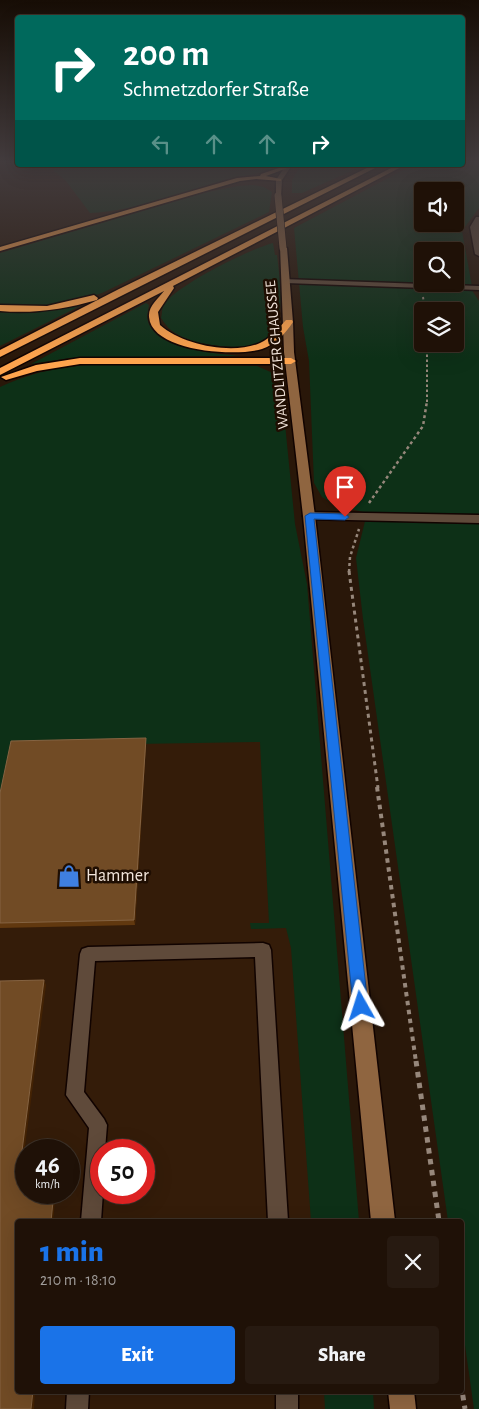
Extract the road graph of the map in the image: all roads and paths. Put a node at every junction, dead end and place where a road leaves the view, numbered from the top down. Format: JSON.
{"nodes":[{"id":1,"x":74,"y":228,"type":"edge"},
{"id":2,"x":252,"y":228,"type":"edge"},
{"id":3,"x":279,"y":228,"type":"edge"},
{"id":4,"x":281,"y":228,"type":"edge"},
{"id":5,"x":474,"y":228,"type":"edge"},
{"id":6,"x":0,"y":249,"type":"edge"},
{"id":7,"x":479,"y":254,"type":"edge"},
{"id":8,"x":286,"y":281,"type":"junction"},
{"id":9,"x":171,"y":283,"type":"junction"},
{"id":10,"x":479,"y":288,"type":"edge"},
{"id":11,"x":122,"y":292,"type":"junction"},
{"id":12,"x":0,"y":308,"type":"edge"},
{"id":13,"x":289,"y":322,"type":"junction"},
{"id":14,"x":231,"y":352,"type":"junction"},
{"id":15,"x":427,"y":352,"type":"edge"},
{"id":16,"x":0,"y":354,"type":"edge"},
{"id":17,"x":290,"y":356,"type":"junction"},
{"id":18,"x":0,"y":372,"type":"edge"},
{"id":19,"x":0,"y":377,"type":"edge"},
{"id":20,"x":310,"y":516,"type":"junction"},
{"id":21,"x":362,"y":518,"type":"junction"},
{"id":22,"x":479,"y":519,"type":"edge"},
{"id":23,"x":91,"y":1219,"type":"edge"},
{"id":24,"x":278,"y":1219,"type":"edge"},
{"id":25,"x":383,"y":1219,"type":"edge"},
{"id":26,"x":439,"y":1219,"type":"edge"},
{"id":27,"x":78,"y":1394,"type":"edge"},
{"id":28,"x":286,"y":1394,"type":"edge"},
{"id":29,"x":401,"y":1394,"type":"edge"},
{"id":30,"x":463,"y":1394,"type":"edge"},
{"id":31,"x":77,"y":1409,"type":"edge"},
{"id":32,"x":288,"y":1409,"type":"edge"},
{"id":33,"x":403,"y":1409,"type":"edge"},
{"id":34,"x":465,"y":1409,"type":"edge"}],
"edges":[{"from":1,"to":6,"type":"highway"},
{"from":2,"to":11,"type":"highway"},
{"from":3,"to":9,"type":"highway"},
{"from":4,"to":8,"type":"main road","name":"WANDLITZER CHAUSSEE","bridge":true},
{"from":5,"to":7,"type":"street"},
{"from":8,"to":10,"type":"street"},
{"from":8,"to":13,"type":"main road","name":"WANDLITZER CHAUSSEE"},
{"from":9,"to":14,"type":"highway"},
{"from":9,"to":18,"type":"highway"},
{"from":11,"to":12,"type":"highway"},
{"from":11,"to":16,"type":"highway"},
{"from":13,"to":14,"type":"highway"},
{"from":13,"to":17,"type":"main road","name":"WANDLITZER CHAUSSEE"},
{"from":14,"to":17,"type":"highway"},
{"from":15,"to":21,"type":"path"},
{"from":17,"to":19,"type":"highway"},
{"from":17,"to":20,"type":"main road","name":"WANDLITZER CHAUSSEE"},
{"from":20,"to":21,"type":"street"},
{"from":20,"to":25,"type":"main road","name":"WANDLITZER CHAUSSEE"},
{"from":21,"to":22,"type":"street"},
{"from":21,"to":26,"type":"path"},
{"from":23,"to":24,"type":"lane"},
{"from":27,"to":31,"type":"lane"},
{"from":28,"to":32,"type":"lane"},
{"from":29,"to":33,"type":"main road"},
{"from":30,"to":34,"type":"path"}]}
